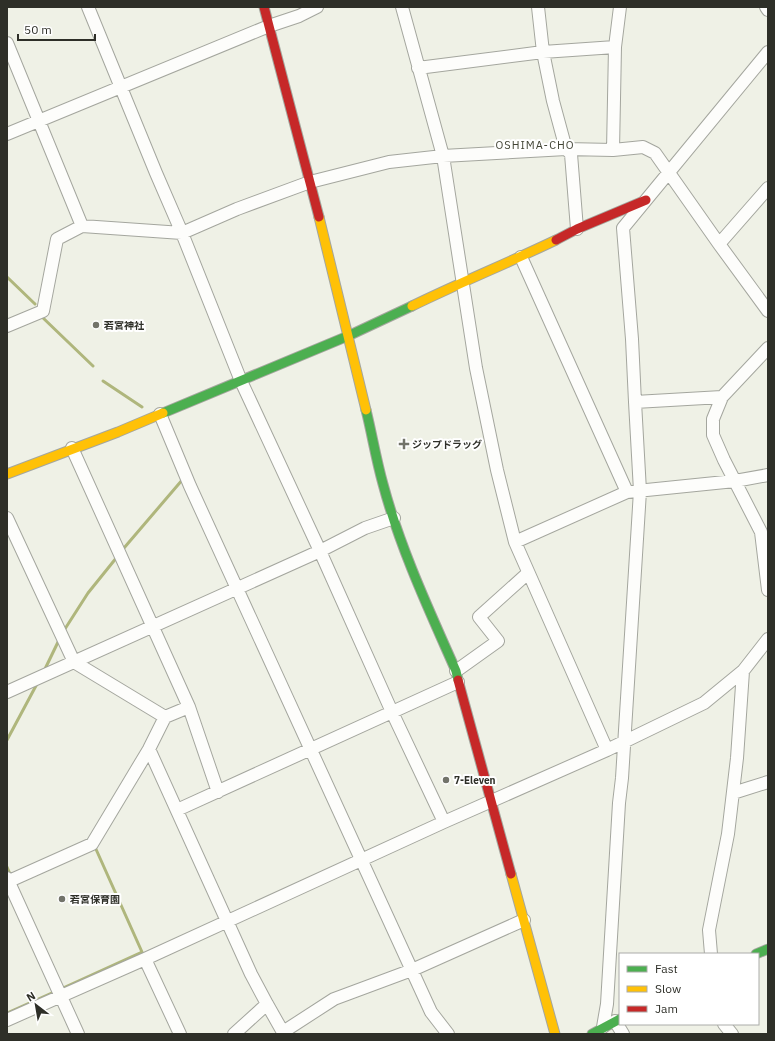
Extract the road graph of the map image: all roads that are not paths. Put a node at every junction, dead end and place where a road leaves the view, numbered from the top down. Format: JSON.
{"nodes":[{"id":1,"x":88,"y":7,"type":"edge"},
{"id":2,"x":264,"y":7,"type":"edge"},
{"id":3,"x":317,"y":7,"type":"edge"},
{"id":4,"x":402,"y":7,"type":"edge"},
{"id":5,"x":538,"y":7,"type":"edge"},
{"id":6,"x":620,"y":7,"type":"edge"},
{"id":7,"x":766,"y":7,"type":"edge"},
{"id":8,"x":768,"y":10,"type":"edge"},
{"id":9,"x":269,"y":26,"type":"junction"},
{"id":10,"x":7,"y":43,"type":"edge"},
{"id":11,"x":615,"y":47,"type":"junction"},
{"id":12,"x":543,"y":52,"type":"junction"},
{"id":13,"x":768,"y":52,"type":"edge"},
{"id":14,"x":418,"y":68,"type":"junction"},
{"id":15,"x":121,"y":87,"type":"junction"},
{"id":16,"x":38,"y":122,"type":"junction"},
{"id":17,"x":7,"y":134,"type":"edge"},
{"id":18,"x":566,"y":149,"type":"junction"},
{"id":19,"x":613,"y":150,"type":"junction"},
{"id":20,"x":443,"y":156,"type":"junction"},
{"id":21,"x":669,"y":173,"type":"junction"},
{"id":22,"x":310,"y":182,"type":"junction"},
{"id":23,"x":768,"y":188,"type":"edge"},
{"id":24,"x":646,"y":200,"type":"junction"},
{"id":25,"x":82,"y":226,"type":"junction"},
{"id":26,"x":577,"y":229,"type":"junction"},
{"id":27,"x":182,"y":233,"type":"junction"},
{"id":28,"x":719,"y":244,"type":"junction"},
{"id":29,"x":521,"y":257,"type":"junction"},
{"id":30,"x":462,"y":282,"type":"junction"},
{"id":31,"x":768,"y":311,"type":"edge"},
{"id":32,"x":7,"y":326,"type":"edge"},
{"id":33,"x":348,"y":336,"type":"junction"},
{"id":34,"x":768,"y":348,"type":"edge"},
{"id":35,"x":241,"y":381,"type":"junction"},
{"id":36,"x":722,"y":397,"type":"junction"},
{"id":37,"x":635,"y":402,"type":"junction"},
{"id":38,"x":160,"y":414,"type":"junction"},
{"id":39,"x":72,"y":448,"type":"junction"},
{"id":40,"x":7,"y":474,"type":"edge"},
{"id":41,"x":768,"y":475,"type":"edge"},
{"id":42,"x":734,"y":481,"type":"junction"},
{"id":43,"x":640,"y":491,"type":"junction"},
{"id":44,"x":628,"y":492,"type":"junction"},
{"id":45,"x":7,"y":518,"type":"edge"},
{"id":46,"x":394,"y":518,"type":"junction"},
{"id":47,"x":515,"y":542,"type":"junction"},
{"id":48,"x":320,"y":551,"type":"junction"},
{"id":49,"x":528,"y":573,"type":"junction"},
{"id":50,"x":238,"y":589,"type":"junction"},
{"id":51,"x":768,"y":590,"type":"edge"},
{"id":52,"x":153,"y":627,"type":"junction"},
{"id":53,"x":768,"y":639,"type":"edge"},
{"id":54,"x":74,"y":662,"type":"junction"},
{"id":55,"x":743,"y":671,"type":"junction"},
{"id":56,"x":457,"y":676,"type":"junction"},
{"id":57,"x":7,"y":692,"type":"edge"},
{"id":58,"x":189,"y":707,"type":"junction"},
{"id":59,"x":392,"y":712,"type":"junction"},
{"id":60,"x":165,"y":718,"type":"junction"},
{"id":61,"x":624,"y":742,"type":"junction"},
{"id":62,"x":149,"y":748,"type":"junction"},
{"id":63,"x":311,"y":749,"type":"junction"},
{"id":64,"x":607,"y":750,"type":"junction"},
{"id":65,"x":768,"y":782,"type":"edge"},
{"id":66,"x":218,"y":792,"type":"junction"},
{"id":67,"x":733,"y":793,"type":"junction"},
{"id":68,"x":492,"y":801,"type":"junction"},
{"id":69,"x":177,"y":810,"type":"junction"},
{"id":70,"x":444,"y":822,"type":"junction"},
{"id":71,"x":361,"y":860,"type":"junction"},
{"id":72,"x":8,"y":880,"type":"edge"},
{"id":73,"x":228,"y":920,"type":"junction"},
{"id":74,"x":524,"y":920,"type":"junction"},
{"id":75,"x":711,"y":953,"type":"edge"},
{"id":76,"x":145,"y":959,"type":"junction"},
{"id":77,"x":412,"y":970,"type":"junction"},
{"id":78,"x":61,"y":996,"type":"junction"},
{"id":79,"x":267,"y":1004,"type":"junction"},
{"id":80,"x":7,"y":1020,"type":"edge"},
{"id":81,"x":618,"y":1020,"type":"edge"},
{"id":82,"x":725,"y":1025,"type":"edge"},
{"id":83,"x":603,"y":1027,"type":"junction"},
{"id":84,"x":284,"y":1033,"type":"edge"},
{"id":85,"x":78,"y":1034,"type":"edge"},
{"id":86,"x":180,"y":1034,"type":"edge"},
{"id":87,"x":234,"y":1034,"type":"edge"},
{"id":88,"x":448,"y":1034,"type":"edge"},
{"id":89,"x":555,"y":1034,"type":"edge"},
{"id":90,"x":592,"y":1034,"type":"edge"},
{"id":91,"x":732,"y":1034,"type":"edge"}],
"edges":[{"from":1,"to":15,"type":"street"},
{"from":2,"to":9,"type":"street"},
{"from":3,"to":9,"type":"street"},
{"from":4,"to":14,"type":"street"},
{"from":5,"to":12,"type":"street"},
{"from":6,"to":11,"type":"street"},
{"from":7,"to":8,"type":"street"},
{"from":9,"to":15,"type":"street"},
{"from":9,"to":22,"type":"street"},
{"from":10,"to":16,"type":"street"},
{"from":11,"to":12,"type":"street"},
{"from":11,"to":19,"type":"street"},
{"from":12,"to":14,"type":"street"},
{"from":12,"to":18,"type":"street"},
{"from":13,"to":21,"type":"street"},
{"from":14,"to":20,"type":"street"},
{"from":15,"to":16,"type":"street"},
{"from":15,"to":27,"type":"street"},
{"from":16,"to":17,"type":"street"},
{"from":16,"to":25,"type":"street"},
{"from":18,"to":19,"type":"street"},
{"from":18,"to":20,"type":"street"},
{"from":18,"to":26,"type":"street"},
{"from":19,"to":21,"type":"street"},
{"from":20,"to":22,"type":"street"},
{"from":20,"to":30,"type":"street"},
{"from":21,"to":24,"type":"street"},
{"from":21,"to":28,"type":"street"},
{"from":22,"to":27,"type":"street"},
{"from":22,"to":33,"type":"street"},
{"from":23,"to":28,"type":"street"},
{"from":24,"to":26,"type":"street"},
{"from":24,"to":37,"type":"street"},
{"from":25,"to":27,"type":"street"},
{"from":25,"to":32,"type":"street"},
{"from":26,"to":29,"type":"street"},
{"from":27,"to":35,"type":"street"},
{"from":28,"to":31,"type":"street"},
{"from":29,"to":30,"type":"street"},
{"from":29,"to":44,"type":"street"},
{"from":30,"to":33,"type":"street"},
{"from":30,"to":47,"type":"street"},
{"from":33,"to":35,"type":"street"},
{"from":33,"to":46,"type":"street"},
{"from":34,"to":36,"type":"street"},
{"from":35,"to":38,"type":"street"},
{"from":35,"to":48,"type":"street"},
{"from":36,"to":37,"type":"street"},
{"from":36,"to":42,"type":"street"},
{"from":37,"to":43,"type":"street"},
{"from":38,"to":39,"type":"street"},
{"from":38,"to":50,"type":"street"},
{"from":39,"to":40,"type":"street"},
{"from":39,"to":52,"type":"street"},
{"from":41,"to":42,"type":"street"},
{"from":42,"to":43,"type":"street"},
{"from":42,"to":51,"type":"street"},
{"from":43,"to":44,"type":"street"},
{"from":43,"to":61,"type":"street"},
{"from":44,"to":47,"type":"street"},
{"from":45,"to":54,"type":"street"},
{"from":46,"to":48,"type":"street"},
{"from":46,"to":56,"type":"street"},
{"from":47,"to":49,"type":"street"},
{"from":48,"to":50,"type":"street"},
{"from":48,"to":59,"type":"street"},
{"from":49,"to":56,"type":"street"},
{"from":49,"to":64,"type":"street"},
{"from":50,"to":52,"type":"street"},
{"from":50,"to":63,"type":"street"},
{"from":52,"to":54,"type":"street"},
{"from":52,"to":58,"type":"street"},
{"from":53,"to":55,"type":"street"},
{"from":54,"to":57,"type":"street"},
{"from":54,"to":60,"type":"street"},
{"from":55,"to":61,"type":"street"},
{"from":55,"to":67,"type":"street"},
{"from":56,"to":59,"type":"street"},
{"from":56,"to":68,"type":"street"},
{"from":58,"to":60,"type":"street"},
{"from":58,"to":66,"type":"street"},
{"from":59,"to":63,"type":"street"},
{"from":59,"to":70,"type":"street"},
{"from":60,"to":62,"type":"street"},
{"from":61,"to":64,"type":"street"},
{"from":61,"to":83,"type":"street"},
{"from":62,"to":69,"type":"street"},
{"from":62,"to":72,"type":"street"},
{"from":63,"to":66,"type":"street"},
{"from":63,"to":71,"type":"street"},
{"from":64,"to":68,"type":"street"},
{"from":65,"to":67,"type":"street"},
{"from":66,"to":69,"type":"street"},
{"from":67,"to":75,"type":"street"},
{"from":68,"to":70,"type":"street"},
{"from":68,"to":74,"type":"street"},
{"from":69,"to":73,"type":"street"},
{"from":70,"to":71,"type":"street"},
{"from":71,"to":73,"type":"street"},
{"from":71,"to":77,"type":"street"},
{"from":72,"to":78,"type":"street"},
{"from":73,"to":76,"type":"street"},
{"from":73,"to":79,"type":"street"},
{"from":74,"to":77,"type":"street"},
{"from":74,"to":89,"type":"street"},
{"from":76,"to":78,"type":"street"},
{"from":76,"to":86,"type":"street"},
{"from":77,"to":84,"type":"street"},
{"from":77,"to":88,"type":"street"},
{"from":78,"to":80,"type":"street"},
{"from":78,"to":85,"type":"street"},
{"from":79,"to":84,"type":"street"},
{"from":79,"to":87,"type":"street"},
{"from":81,"to":83,"type":"street"},
{"from":82,"to":91,"type":"street"},
{"from":83,"to":90,"type":"street"}]}
